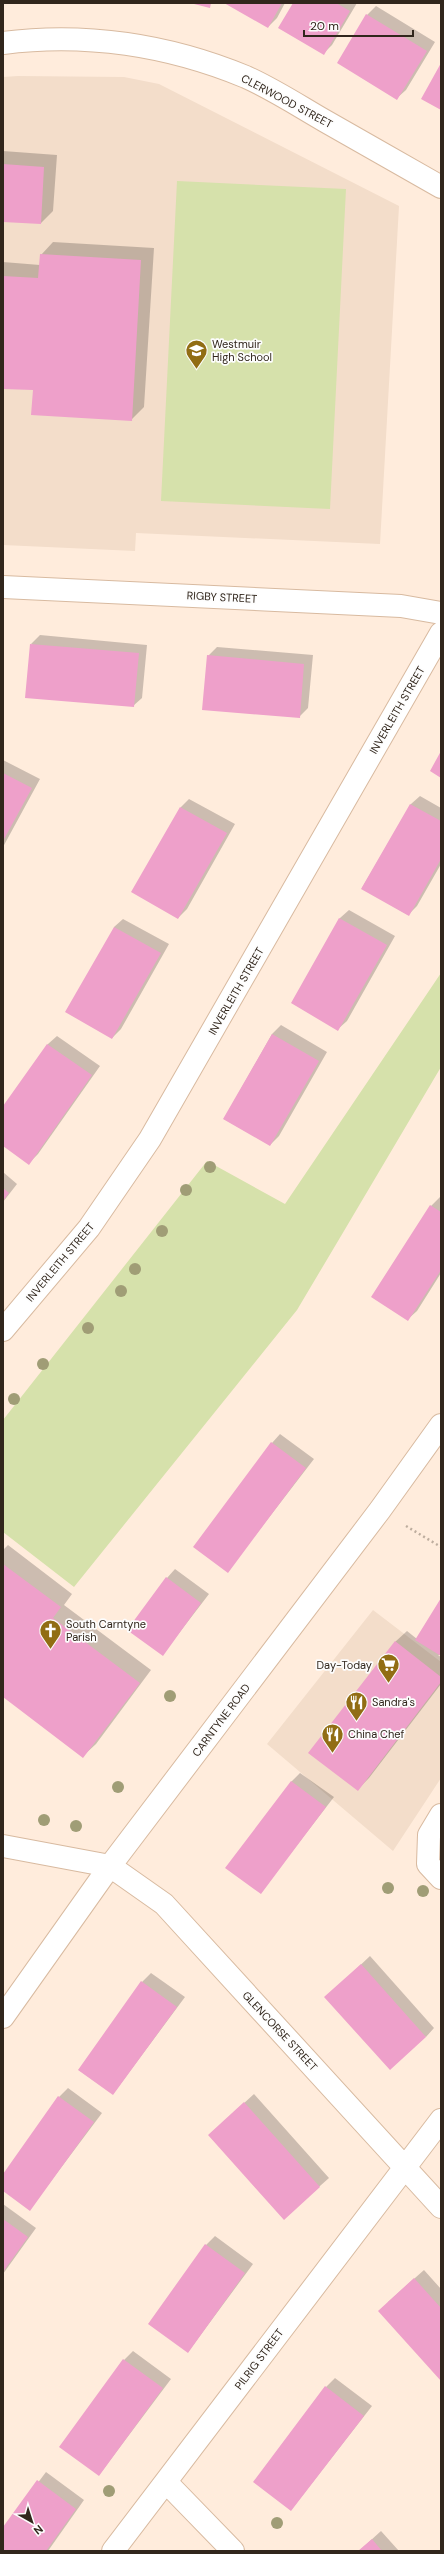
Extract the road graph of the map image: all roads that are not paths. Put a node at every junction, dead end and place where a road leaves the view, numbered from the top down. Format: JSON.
{"nodes":[{"id":1,"x":3,"y":43,"type":"edge"},
{"id":2,"x":441,"y":187,"type":"edge"},
{"id":3,"x":3,"y":587,"type":"edge"},
{"id":4,"x":441,"y":612,"type":"edge"},
{"id":5,"x":441,"y":633,"type":"edge"},
{"id":6,"x":3,"y":1330,"type":"edge"},
{"id":7,"x":441,"y":1425,"type":"edge"},
{"id":8,"x":441,"y":1815,"type":"edge"},
{"id":9,"x":3,"y":1846,"type":"edge"},
{"id":10,"x":110,"y":1866,"type":"junction"},
{"id":11,"x":441,"y":1878,"type":"edge"},
{"id":12,"x":3,"y":2017,"type":"edge"},
{"id":13,"x":441,"y":2120,"type":"edge"},
{"id":14,"x":405,"y":2166,"type":"junction"},
{"id":15,"x":441,"y":2207,"type":"edge"},
{"id":16,"x":166,"y":2482,"type":"junction"},
{"id":17,"x":113,"y":2551,"type":"edge"},
{"id":18,"x":233,"y":2551,"type":"edge"}],
"edges":[{"from":1,"to":2,"type":"street","name":"CLERWOOD STREET"},
{"from":3,"to":4,"type":"street","name":"RIGBY STREET"},
{"from":5,"to":6,"type":"street","name":"INVERLEITH STREET"},
{"from":7,"to":10,"type":"street","name":"CARNTYNE ROAD"},
{"from":8,"to":11,"type":"street"},
{"from":9,"to":10,"type":"street"},
{"from":10,"to":12,"type":"street","name":"CARNTYNE ROAD"},
{"from":10,"to":14,"type":"street","name":"GLENCORSE STREET"},
{"from":13,"to":14,"type":"street","name":"PILRIG STREET"},
{"from":14,"to":15,"type":"street","name":"GLENCORSE STREET"},
{"from":14,"to":16,"type":"street","name":"PILRIG STREET"},
{"from":16,"to":17,"type":"street","name":"PILRIG STREET"},
{"from":16,"to":18,"type":"street"}]}
